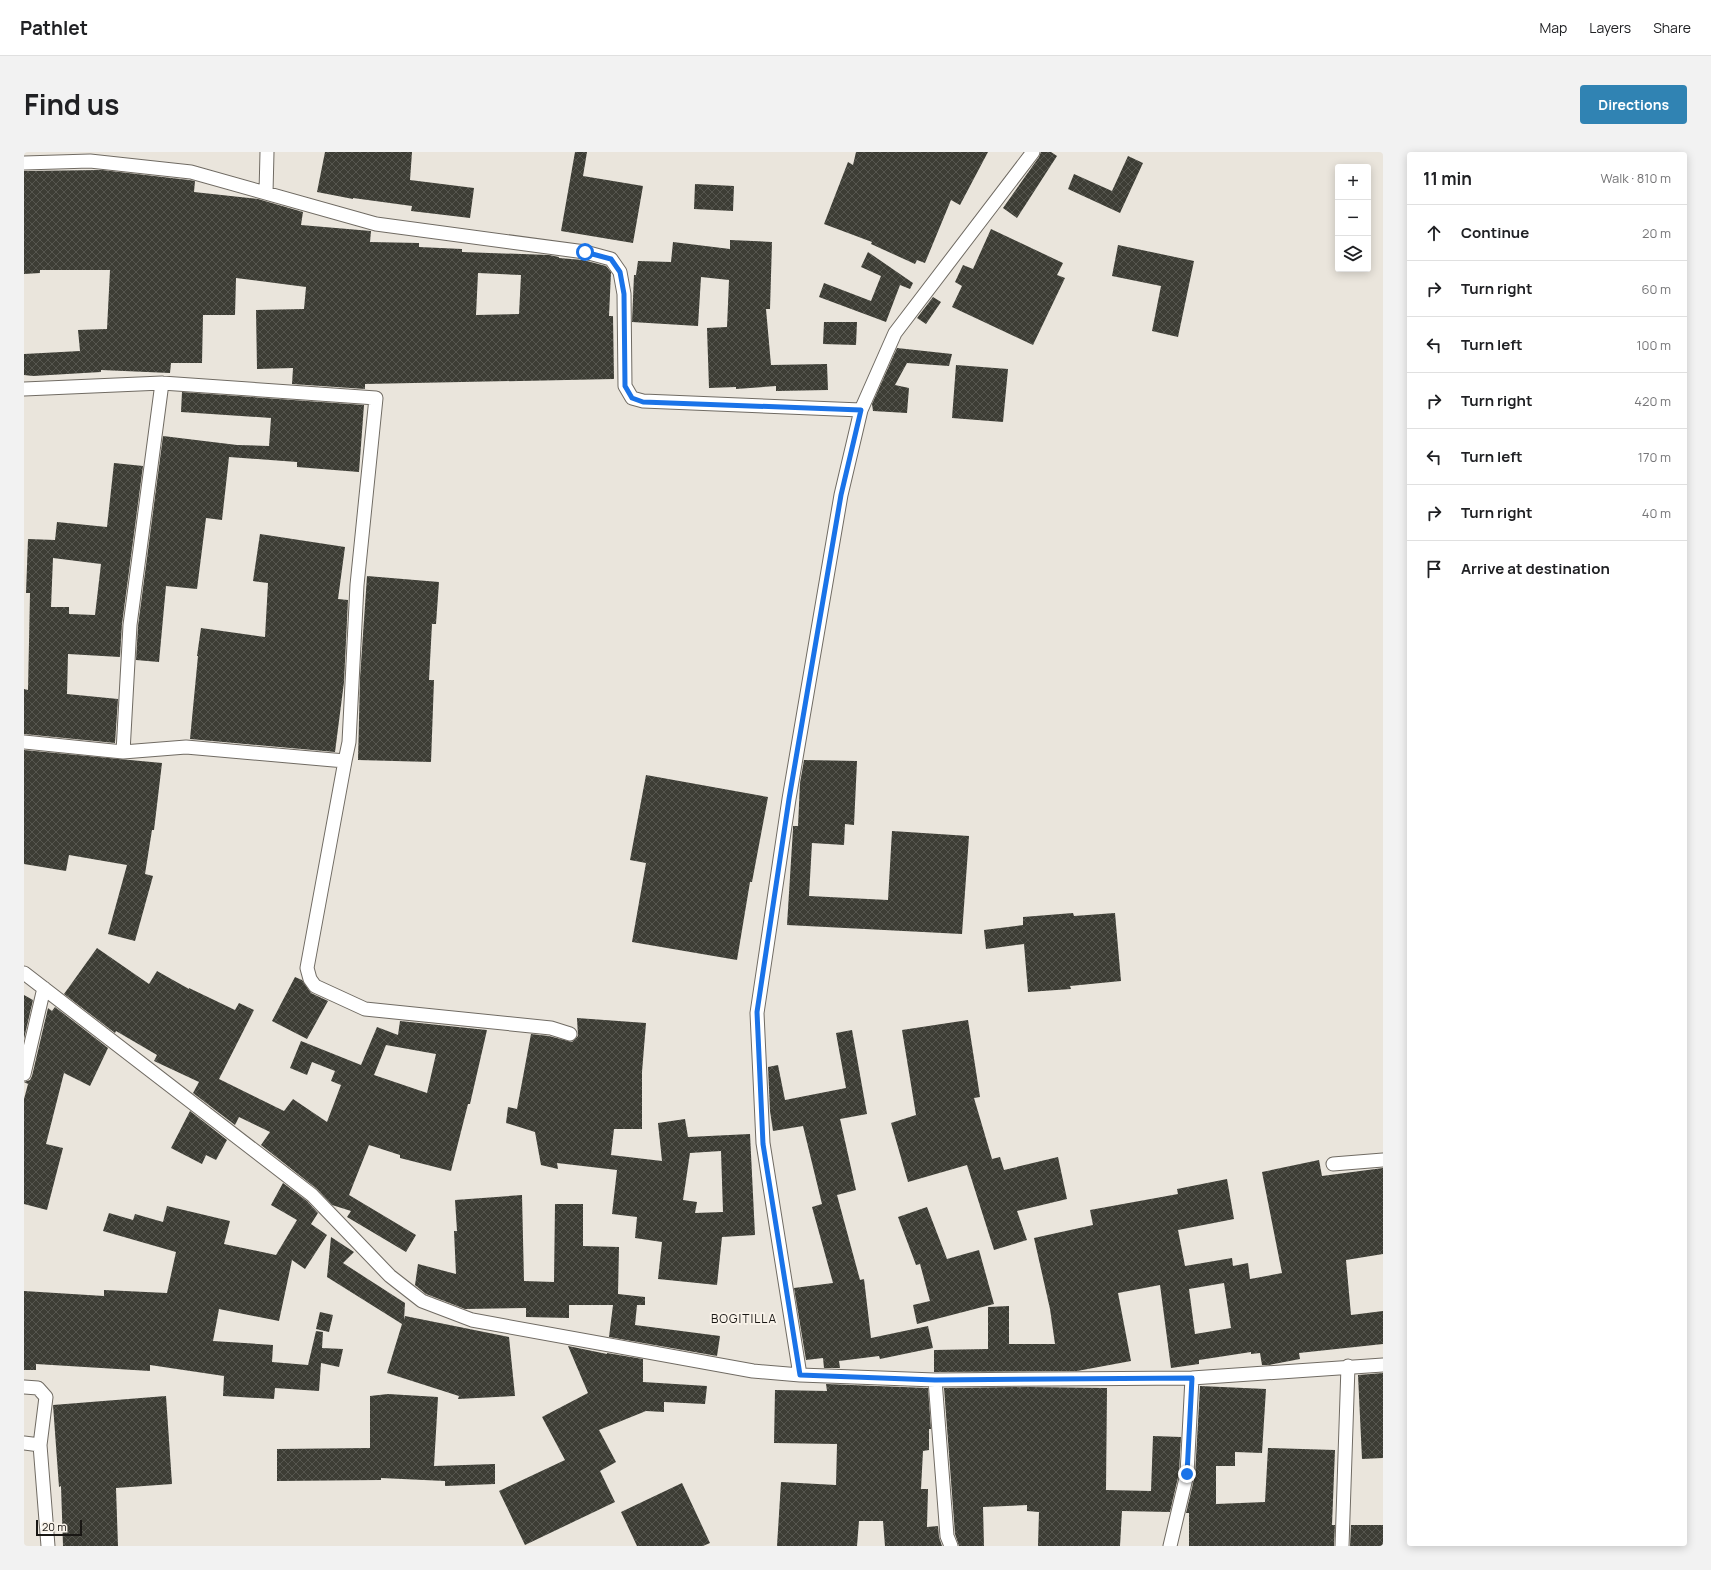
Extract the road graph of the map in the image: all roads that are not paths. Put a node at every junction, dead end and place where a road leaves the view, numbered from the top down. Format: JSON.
{"nodes":[{"id":1,"x":267,"y":152,"type":"edge"},
{"id":2,"x":1033,"y":152,"type":"edge"},
{"id":3,"x":89,"y":157,"type":"edge"},
{"id":4,"x":24,"y":163,"type":"edge"},
{"id":5,"x":266,"y":193,"type":"junction"},
{"id":6,"x":162,"y":383,"type":"junction"},
{"id":7,"x":24,"y":389,"type":"edge"},
{"id":8,"x":861,"y":410,"type":"junction"},
{"id":9,"x":24,"y":742,"type":"edge"},
{"id":10,"x":123,"y":752,"type":"junction"},
{"id":11,"x":345,"y":761,"type":"junction"},
{"id":12,"x":24,"y":973,"type":"edge"},
{"id":13,"x":44,"y":988,"type":"junction"},
{"id":14,"x":570,"y":1034,"type":"dead end"},
{"id":15,"x":24,"y":1074,"type":"edge"},
{"id":16,"x":1383,"y":1160,"type":"edge"},
{"id":17,"x":1333,"y":1164,"type":"dead end"},
{"id":18,"x":1383,"y":1365,"type":"edge"},
{"id":19,"x":1348,"y":1366,"type":"junction"},
{"id":20,"x":800,"y":1375,"type":"junction"},
{"id":21,"x":1192,"y":1378,"type":"junction"},
{"id":22,"x":935,"y":1380,"type":"junction"},
{"id":23,"x":24,"y":1387,"type":"edge"},
{"id":24,"x":24,"y":1443,"type":"edge"},
{"id":25,"x":40,"y":1445,"type":"junction"},
{"id":26,"x":48,"y":1546,"type":"edge"},
{"id":27,"x":951,"y":1546,"type":"edge"},
{"id":28,"x":1170,"y":1546,"type":"edge"},
{"id":29,"x":1342,"y":1546,"type":"edge"}],
"edges":[{"from":1,"to":5,"type":"street"},
{"from":2,"to":8,"type":"street"},
{"from":3,"to":4,"type":"street"},
{"from":3,"to":5,"type":"street"},
{"from":5,"to":8,"type":"street"},
{"from":6,"to":7,"type":"street"},
{"from":6,"to":10,"type":"street"},
{"from":6,"to":11,"type":"street"},
{"from":8,"to":20,"type":"street"},
{"from":9,"to":10,"type":"street"},
{"from":10,"to":11,"type":"street"},
{"from":11,"to":14,"type":"street"},
{"from":12,"to":13,"type":"street"},
{"from":13,"to":15,"type":"street"},
{"from":13,"to":20,"type":"street"},
{"from":16,"to":17,"type":"street"},
{"from":18,"to":19,"type":"street"},
{"from":19,"to":21,"type":"street"},
{"from":19,"to":29,"type":"street"},
{"from":20,"to":22,"type":"street"},
{"from":21,"to":22,"type":"street"},
{"from":21,"to":28,"type":"street"},
{"from":22,"to":27,"type":"street"},
{"from":23,"to":25,"type":"street"},
{"from":24,"to":25,"type":"street"},
{"from":25,"to":26,"type":"street"}]}
